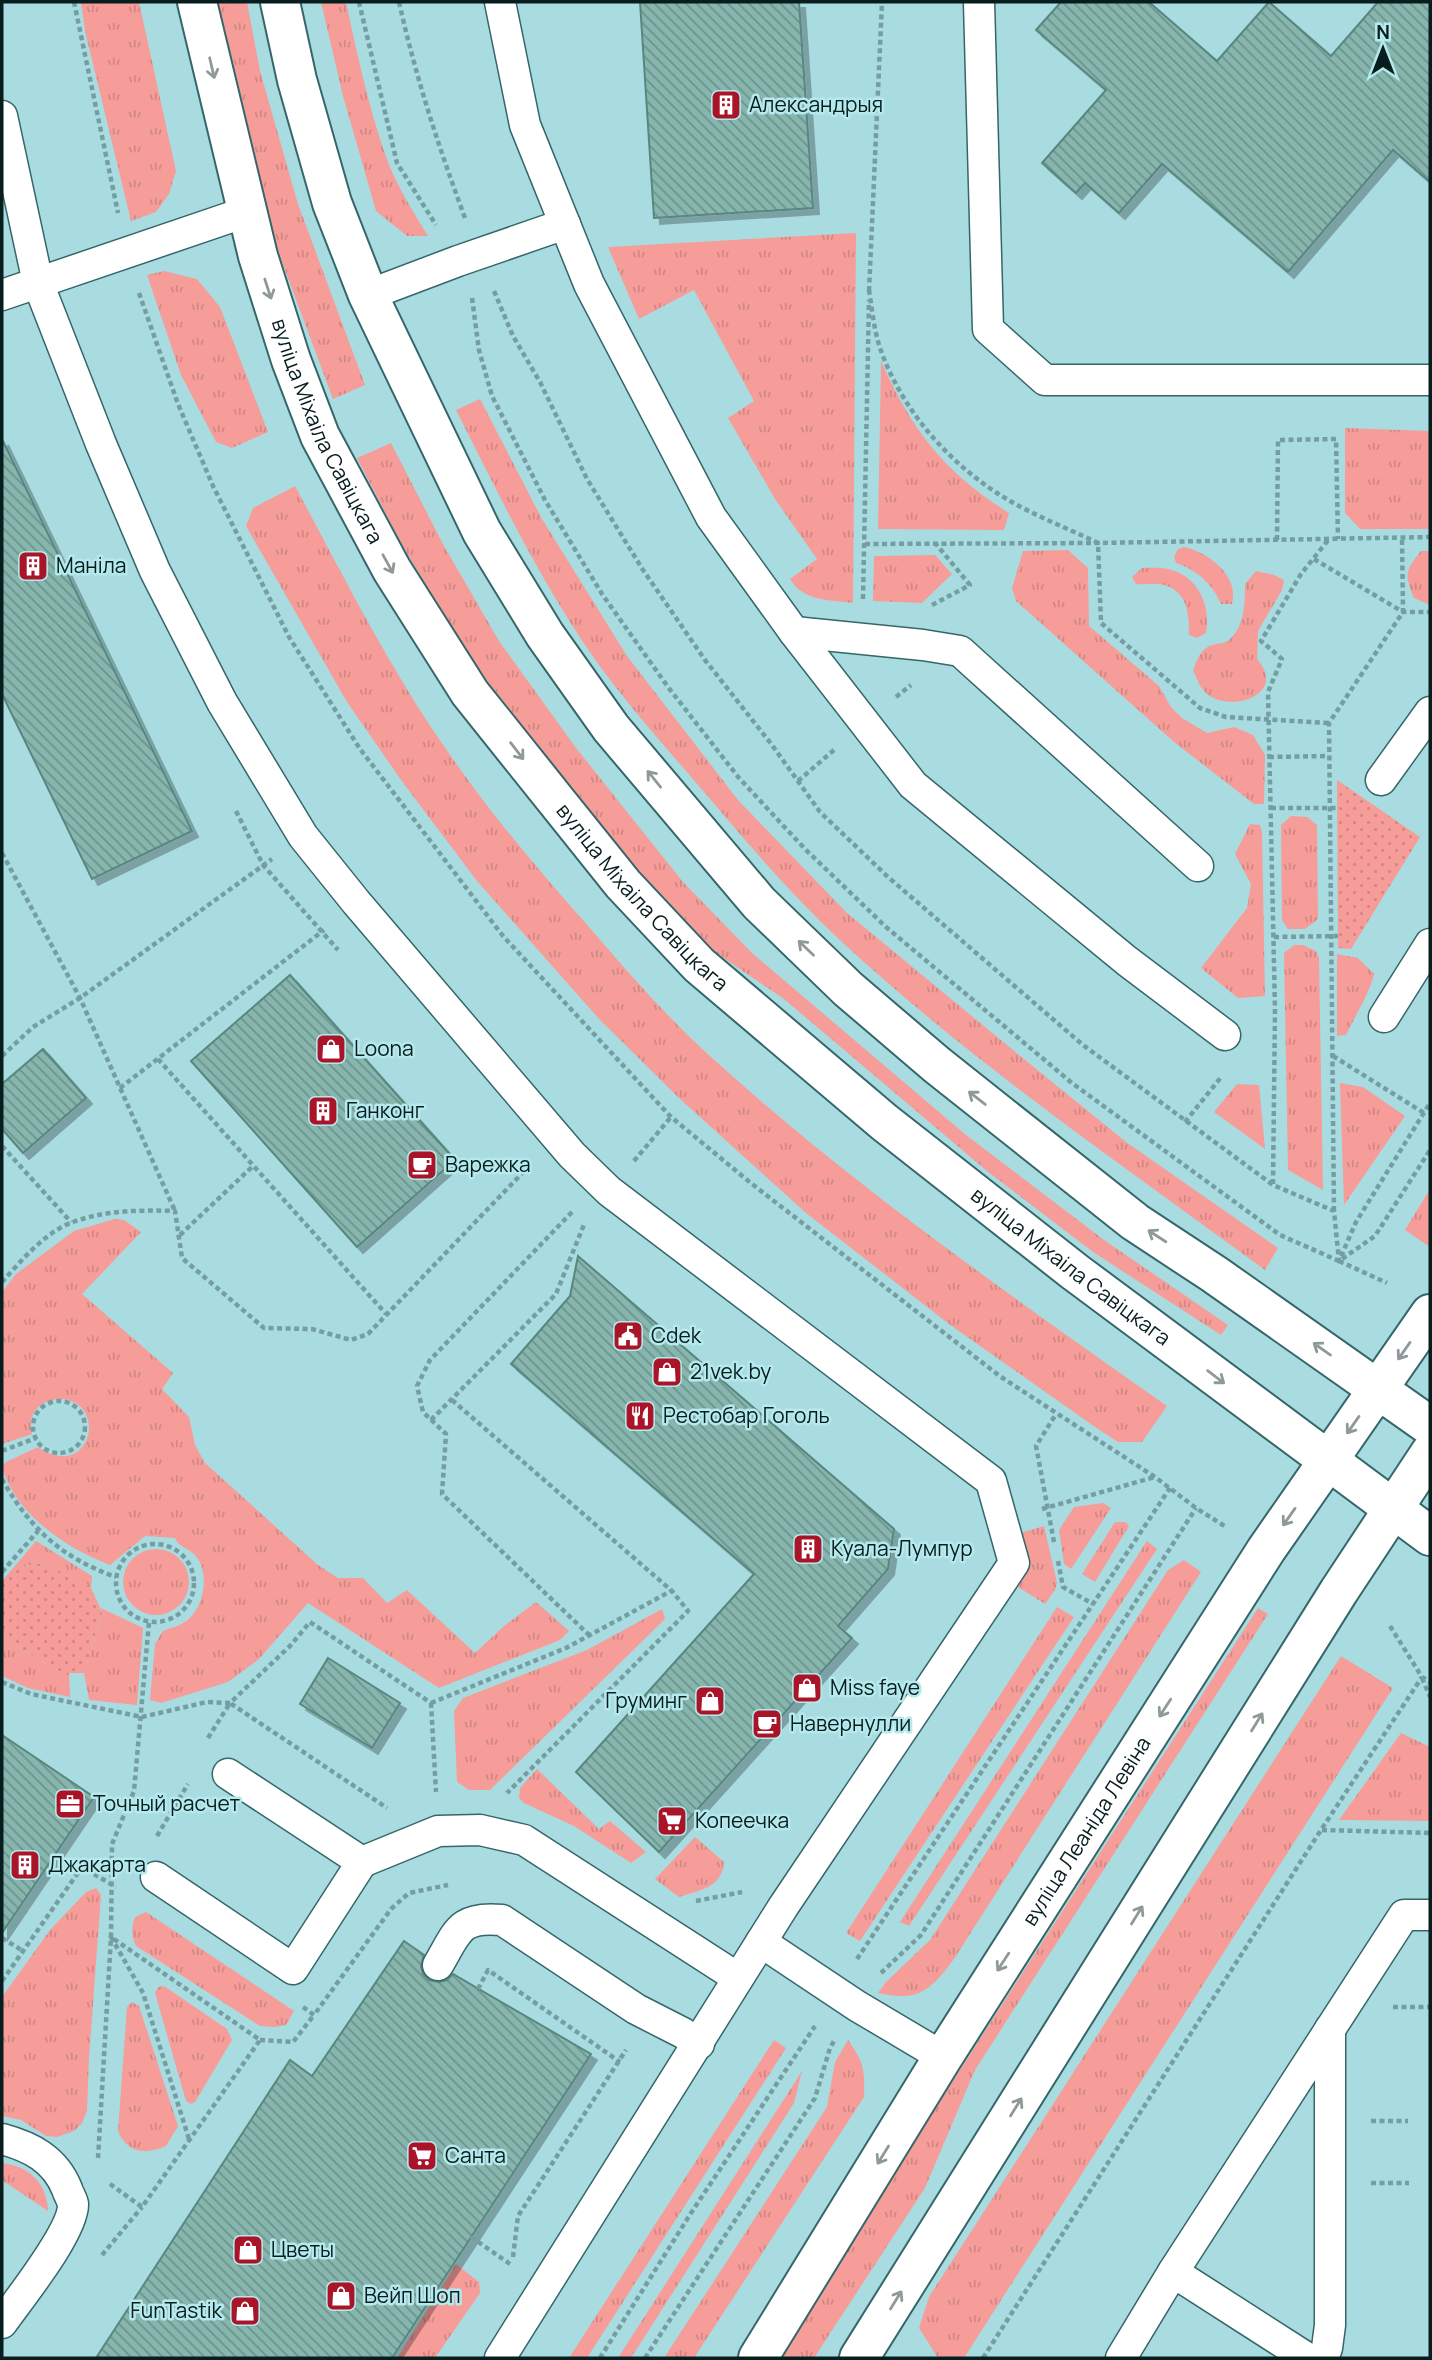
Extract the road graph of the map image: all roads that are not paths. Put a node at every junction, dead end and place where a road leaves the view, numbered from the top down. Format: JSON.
{"nodes":[{"id":1,"x":197,"y":2,"type":"edge"},
{"id":2,"x":280,"y":2,"type":"edge"},
{"id":3,"x":500,"y":2,"type":"edge"},
{"id":4,"x":979,"y":2,"type":"edge"},
{"id":5,"x":2,"y":116,"type":"edge"},
{"id":6,"x":246,"y":212,"type":"junction"},
{"id":7,"x":565,"y":224,"type":"junction"},
{"id":8,"x":38,"y":283,"type":"junction"},
{"id":9,"x":2,"y":295,"type":"edge"},
{"id":10,"x":368,"y":295,"type":"junction"},
{"id":11,"x":1430,"y":380,"type":"edge"},
{"id":12,"x":793,"y":632,"type":"junction"},
{"id":13,"x":1430,"y":712,"type":"edge"},
{"id":14,"x":1381,"y":779,"type":"dead end"},
{"id":15,"x":1198,"y":866,"type":"dead end"},
{"id":16,"x":1430,"y":944,"type":"edge"},
{"id":17,"x":1384,"y":1017,"type":"dead end"},
{"id":18,"x":1225,"y":1035,"type":"dead end"},
{"id":19,"x":1430,"y":1314,"type":"edge"},
{"id":20,"x":1378,"y":1388,"type":"junction"},
{"id":21,"x":1430,"y":1426,"type":"edge"},
{"id":22,"x":1430,"y":1453,"type":"edge"},
{"id":23,"x":1328,"y":1461,"type":"junction"},
{"id":24,"x":1394,"y":1510,"type":"junction"},
{"id":25,"x":1430,"y":1536,"type":"edge"},
{"id":26,"x":228,"y":1774,"type":"dead end"},
{"id":27,"x":362,"y":1862,"type":"junction"},
{"id":28,"x":156,"y":1877,"type":"dead end"},
{"id":29,"x":1430,"y":1915,"type":"edge"},
{"id":30,"x":761,"y":1942,"type":"junction"},
{"id":31,"x":439,"y":1965,"type":"dead end"},
{"id":32,"x":738,"y":1978,"type":"junction"},
{"id":33,"x":1330,"y":2029,"type":"junction"},
{"id":34,"x":699,"y":2044,"type":"junction"},
{"id":35,"x":943,"y":2057,"type":"junction"},
{"id":36,"x":2,"y":2139,"type":"edge"},
{"id":37,"x":1174,"y":2272,"type":"junction"},
{"id":38,"x":2,"y":2323,"type":"edge"},
{"id":39,"x":868,"y":2355,"type":"edge"},
{"id":40,"x":500,"y":2358,"type":"edge"},
{"id":41,"x":758,"y":2358,"type":"edge"},
{"id":42,"x":1121,"y":2358,"type":"edge"},
{"id":43,"x":1307,"y":2358,"type":"edge"},
{"id":44,"x":1323,"y":2358,"type":"edge"}],
"edges":[{"from":1,"to":6,"type":"street","name":"вуліца Міхаіла Савіцкага","one_way":true},
{"from":2,"to":10,"type":"street"},
{"from":3,"to":7,"type":"lane"},
{"from":4,"to":11,"type":"lane"},
{"from":5,"to":8,"type":"lane"},
{"from":6,"to":8,"type":"lane"},
{"from":6,"to":23,"type":"street","name":"вуліца Міхаіла Савіцкага","one_way":true},
{"from":7,"to":10,"type":"lane"},
{"from":7,"to":12,"type":"lane"},
{"from":8,"to":9,"type":"lane"},
{"from":8,"to":30,"type":"lane"},
{"from":20,"to":10,"type":"street","one_way":true},
{"from":12,"to":15,"type":"lane"},
{"from":12,"to":18,"type":"lane"},
{"from":13,"to":14,"type":"lane"},
{"from":16,"to":17,"type":"lane"},
{"from":19,"to":20,"type":"street","name":"вуліца Леаніда Левіна","one_way":true},
{"from":20,"to":21,"type":"street"},
{"from":20,"to":23,"type":"street","name":"вуліца Леаніда Левіна","one_way":true},
{"from":22,"to":24,"type":"street"},
{"from":23,"to":24,"type":"street","name":"вуліца Міхаіла Савіцкага"},
{"from":23,"to":35,"type":"street","name":"вуліца Леаніда Левіна","one_way":true},
{"from":24,"to":25,"type":"street","name":"вуліца Міхаіла Савіцкага"},
{"from":39,"to":24,"type":"street","one_way":true},
{"from":26,"to":27,"type":"lane"},
{"from":27,"to":28,"type":"lane"},
{"from":27,"to":32,"type":"lane"},
{"from":29,"to":33,"type":"lane"},
{"from":30,"to":32,"type":"lane"},
{"from":30,"to":35,"type":"lane"},
{"from":31,"to":34,"type":"lane"},
{"from":32,"to":34,"type":"lane"},
{"from":33,"to":37,"type":"lane"},
{"from":33,"to":44,"type":"lane"},
{"from":34,"to":40,"type":"lane"},
{"from":35,"to":41,"type":"street","name":"вуліца Леаніда Левіна","one_way":true},
{"from":36,"to":38,"type":"lane"},
{"from":37,"to":42,"type":"lane"},
{"from":37,"to":43,"type":"lane"}]}
